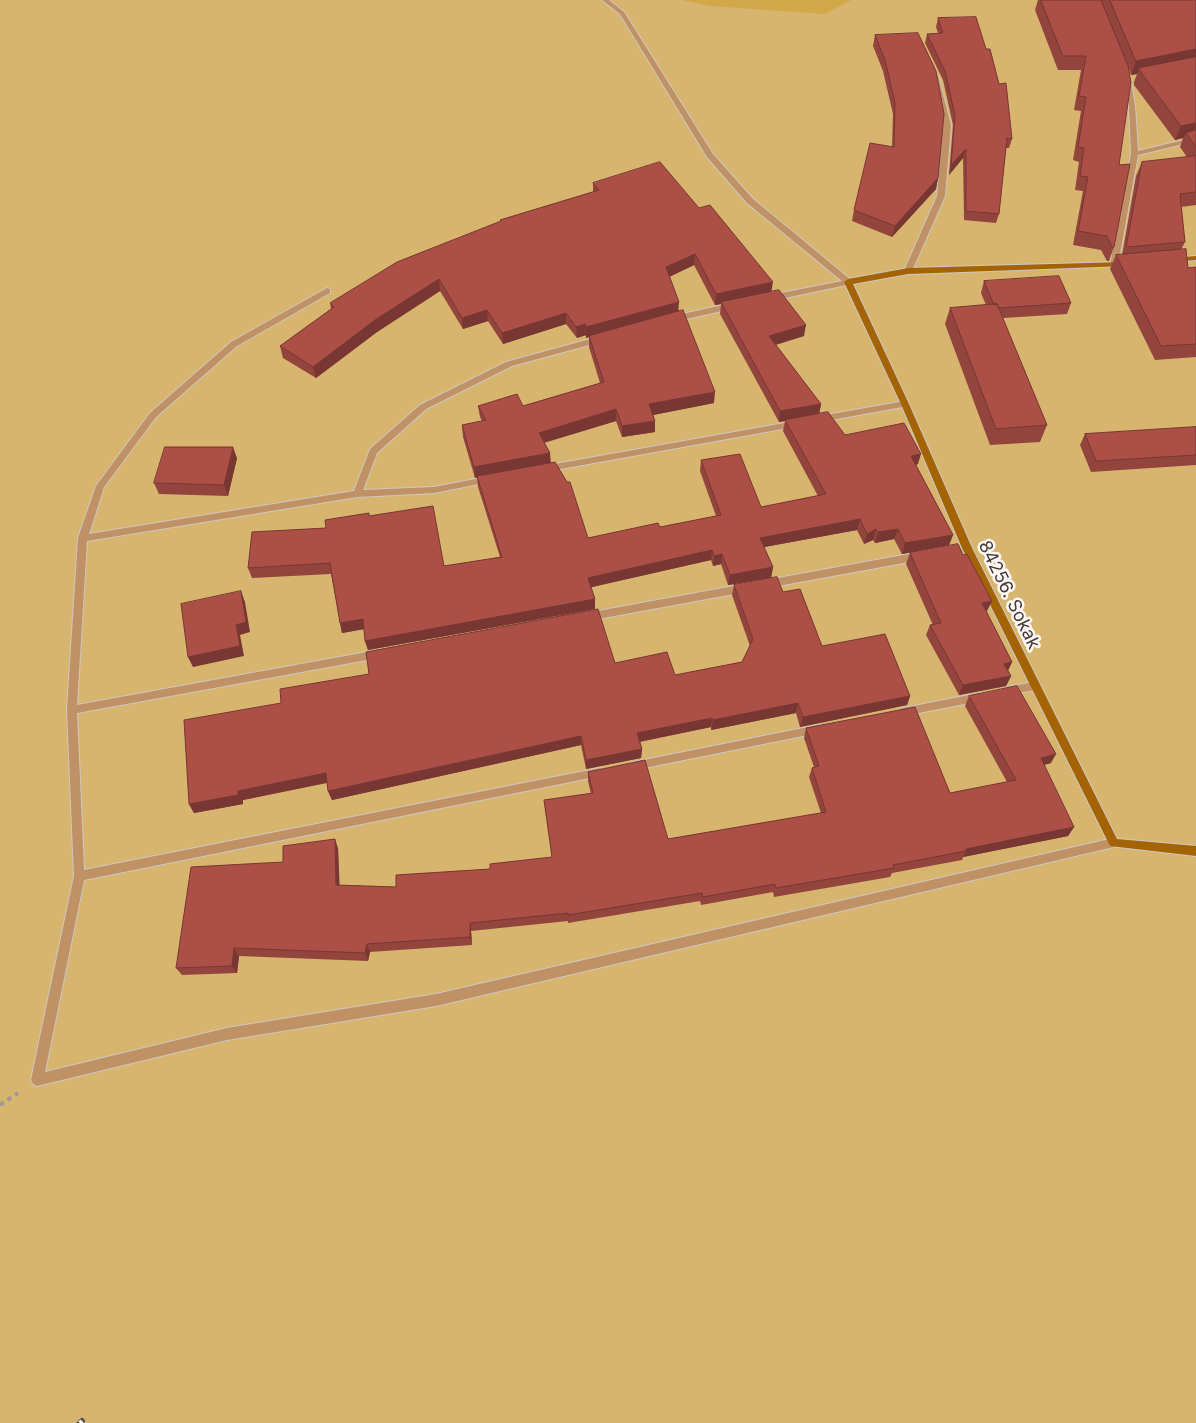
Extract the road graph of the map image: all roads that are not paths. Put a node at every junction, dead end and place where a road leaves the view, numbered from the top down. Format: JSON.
{"nodes":[{"id":1,"x":606,"y":0,"type":"edge"},
{"id":2,"x":930,"y":66,"type":"edge"},
{"id":3,"x":1124,"y":70,"type":"edge"},
{"id":4,"x":1137,"y":77,"type":"edge"},
{"id":5,"x":1128,"y":79,"type":"junction"},
{"id":6,"x":1196,"y":139,"type":"edge"},
{"id":7,"x":1136,"y":154,"type":"junction"},
{"id":8,"x":1196,"y":258,"type":"edge"},
{"id":9,"x":1160,"y":261,"type":"edge"},
{"id":10,"x":1132,"y":264,"type":"edge"},
{"id":11,"x":1114,"y":265,"type":"junction"},
{"id":12,"x":908,"y":272,"type":"junction"},
{"id":13,"x":848,"y":282,"type":"junction"},
{"id":14,"x":328,"y":291,"type":"dead end"},
{"id":15,"x":762,"y":300,"type":"edge"},
{"id":16,"x":743,"y":304,"type":"edge"},
{"id":17,"x":666,"y":321,"type":"edge"},
{"id":18,"x":611,"y":336,"type":"edge"},
{"id":19,"x":905,"y":404,"type":"junction"},
{"id":20,"x":531,"y":472,"type":"edge"},
{"id":21,"x":502,"y":477,"type":"edge"},
{"id":22,"x":357,"y":494,"type":"junction"},
{"id":23,"x":83,"y":538,"type":"junction"},
{"id":24,"x":928,"y":555,"type":"edge"},
{"id":25,"x":574,"y":619,"type":"edge"},
{"id":26,"x":387,"y":653,"type":"edge"},
{"id":27,"x":1035,"y":686,"type":"junction"},
{"id":28,"x":72,"y":710,"type":"junction"},
{"id":29,"x":889,"y":715,"type":"edge"},
{"id":30,"x":830,"y":726,"type":"edge"},
{"id":31,"x":1114,"y":843,"type":"junction"},
{"id":32,"x":1196,"y":851,"type":"edge"},
{"id":33,"x":79,"y":876,"type":"junction"}],
"edges":[{"from":1,"to":13,"type":"street"},
{"from":2,"to":12,"type":"street"},
{"from":3,"to":5,"type":"street"},
{"from":4,"to":5,"type":"street"},
{"from":5,"to":7,"type":"street"},
{"from":6,"to":7,"type":"street"},
{"from":7,"to":11,"type":"street"},
{"from":8,"to":9,"type":"street"},
{"from":10,"to":11,"type":"street"},
{"from":11,"to":12,"type":"street"},
{"from":12,"to":13,"type":"street"},
{"from":13,"to":15,"type":"street"},
{"from":13,"to":19,"type":"street","name":"84256. Sokak"},
{"from":14,"to":23,"type":"street"},
{"from":16,"to":17,"type":"street"},
{"from":18,"to":22,"type":"street"},
{"from":19,"to":20,"type":"street"},
{"from":19,"to":27,"type":"street","name":"84256. Sokak"},
{"from":21,"to":22,"type":"street"},
{"from":22,"to":23,"type":"street"},
{"from":23,"to":28,"type":"street"},
{"from":24,"to":25,"type":"street"},
{"from":26,"to":28,"type":"street"},
{"from":27,"to":29,"type":"street"},
{"from":27,"to":31,"type":"street","name":"84256. Sokak"},
{"from":28,"to":33,"type":"street"},
{"from":30,"to":33,"type":"street"},
{"from":31,"to":32,"type":"street"},
{"from":31,"to":33,"type":"street"}]}
